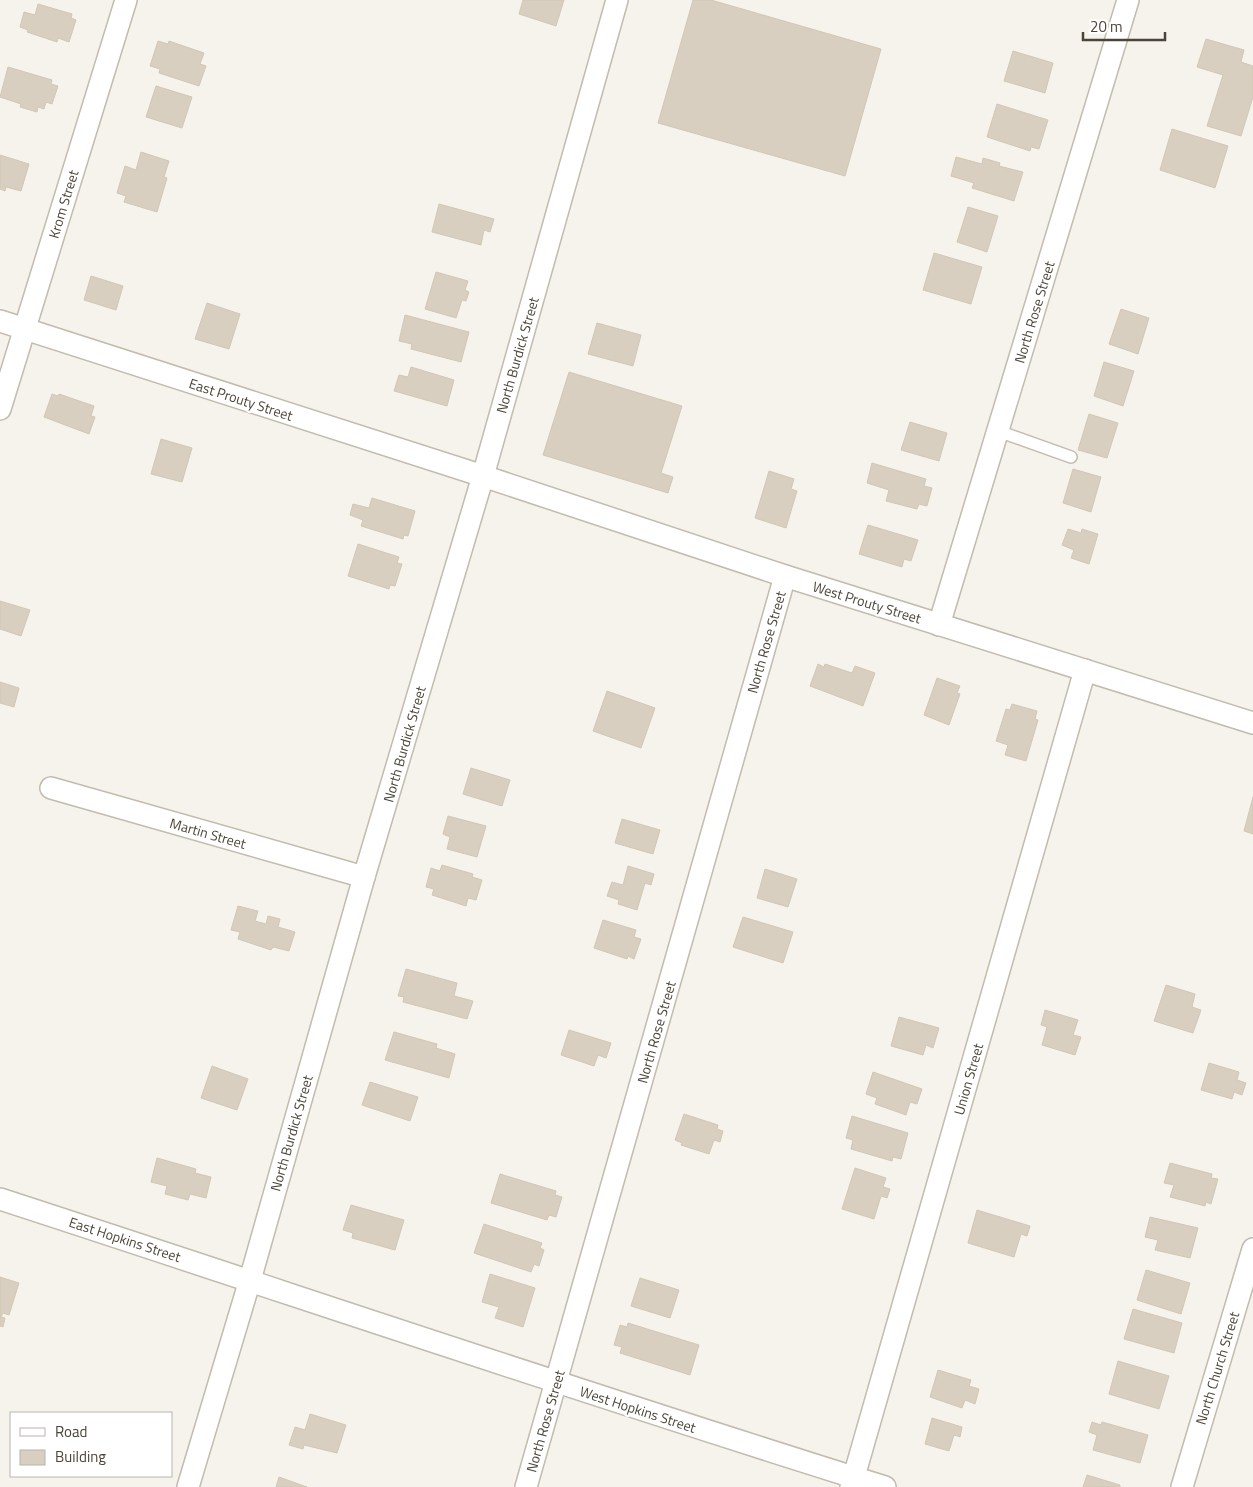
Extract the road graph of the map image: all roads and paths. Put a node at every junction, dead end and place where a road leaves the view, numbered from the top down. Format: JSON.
{"nodes":[{"id":1,"x":126,"y":0,"type":"edge"},
{"id":2,"x":617,"y":0,"type":"edge"},
{"id":3,"x":1128,"y":0,"type":"edge"},
{"id":4,"x":0,"y":321,"type":"edge"},
{"id":5,"x":25,"y":329,"type":"junction"},
{"id":6,"x":0,"y":409,"type":"edge"},
{"id":7,"x":998,"y":431,"type":"junction"},
{"id":8,"x":1072,"y":457,"type":"dead end"},
{"id":9,"x":483,"y":476,"type":"junction"},
{"id":10,"x":785,"y":576,"type":"junction"},
{"id":11,"x":939,"y":625,"type":"junction"},
{"id":12,"x":1085,"y":670,"type":"junction"},
{"id":13,"x":1253,"y":723,"type":"edge"},
{"id":14,"x":51,"y":788,"type":"dead end"},
{"id":15,"x":364,"y":878,"type":"junction"},
{"id":16,"x":0,"y":1199,"type":"edge"},
{"id":17,"x":1253,"y":1250,"type":"edge"},
{"id":18,"x":250,"y":1280,"type":"junction"},
{"id":19,"x":556,"y":1383,"type":"junction"},
{"id":20,"x":852,"y":1482,"type":"edge"},
{"id":21,"x":1187,"y":1485,"type":"edge"},
{"id":22,"x":188,"y":1487,"type":"edge"},
{"id":23,"x":526,"y":1487,"type":"edge"},
{"id":24,"x":885,"y":1487,"type":"edge"}],
"edges":[{"from":1,"to":5,"type":"street","name":"Krom Street"},
{"from":2,"to":9,"type":"street","name":"North Burdick Street"},
{"from":3,"to":7,"type":"street","name":"North Rose Street"},
{"from":4,"to":5,"type":"street","name":"East Prouty Street"},
{"from":5,"to":6,"type":"street","name":"Krom Street"},
{"from":5,"to":9,"type":"street","name":"East Prouty Street"},
{"from":7,"to":8,"type":"lane"},
{"from":7,"to":11,"type":"street","name":"North Rose Street"},
{"from":9,"to":10,"type":"street","name":"West Prouty Street"},
{"from":9,"to":15,"type":"street","name":"North Burdick Street"},
{"from":10,"to":11,"type":"street","name":"West Prouty Street"},
{"from":10,"to":19,"type":"street","name":"North Rose Street"},
{"from":11,"to":12,"type":"street","name":"West Prouty Street"},
{"from":12,"to":13,"type":"street","name":"West Prouty Street"},
{"from":12,"to":20,"type":"street","name":"Union Street"},
{"from":14,"to":15,"type":"street","name":"Martin Street"},
{"from":15,"to":18,"type":"street","name":"North Burdick Street"},
{"from":16,"to":18,"type":"street","name":"East Hopkins Street"},
{"from":17,"to":21,"type":"street","name":"North Church Street"},
{"from":18,"to":19,"type":"street","name":"West Hopkins Street"},
{"from":18,"to":22,"type":"street","name":"North Burdick Street"},
{"from":19,"to":20,"type":"street","name":"West Hopkins Street"},
{"from":19,"to":23,"type":"street","name":"North Rose Street"},
{"from":20,"to":24,"type":"street","name":"West Hopkins Street"}]}
